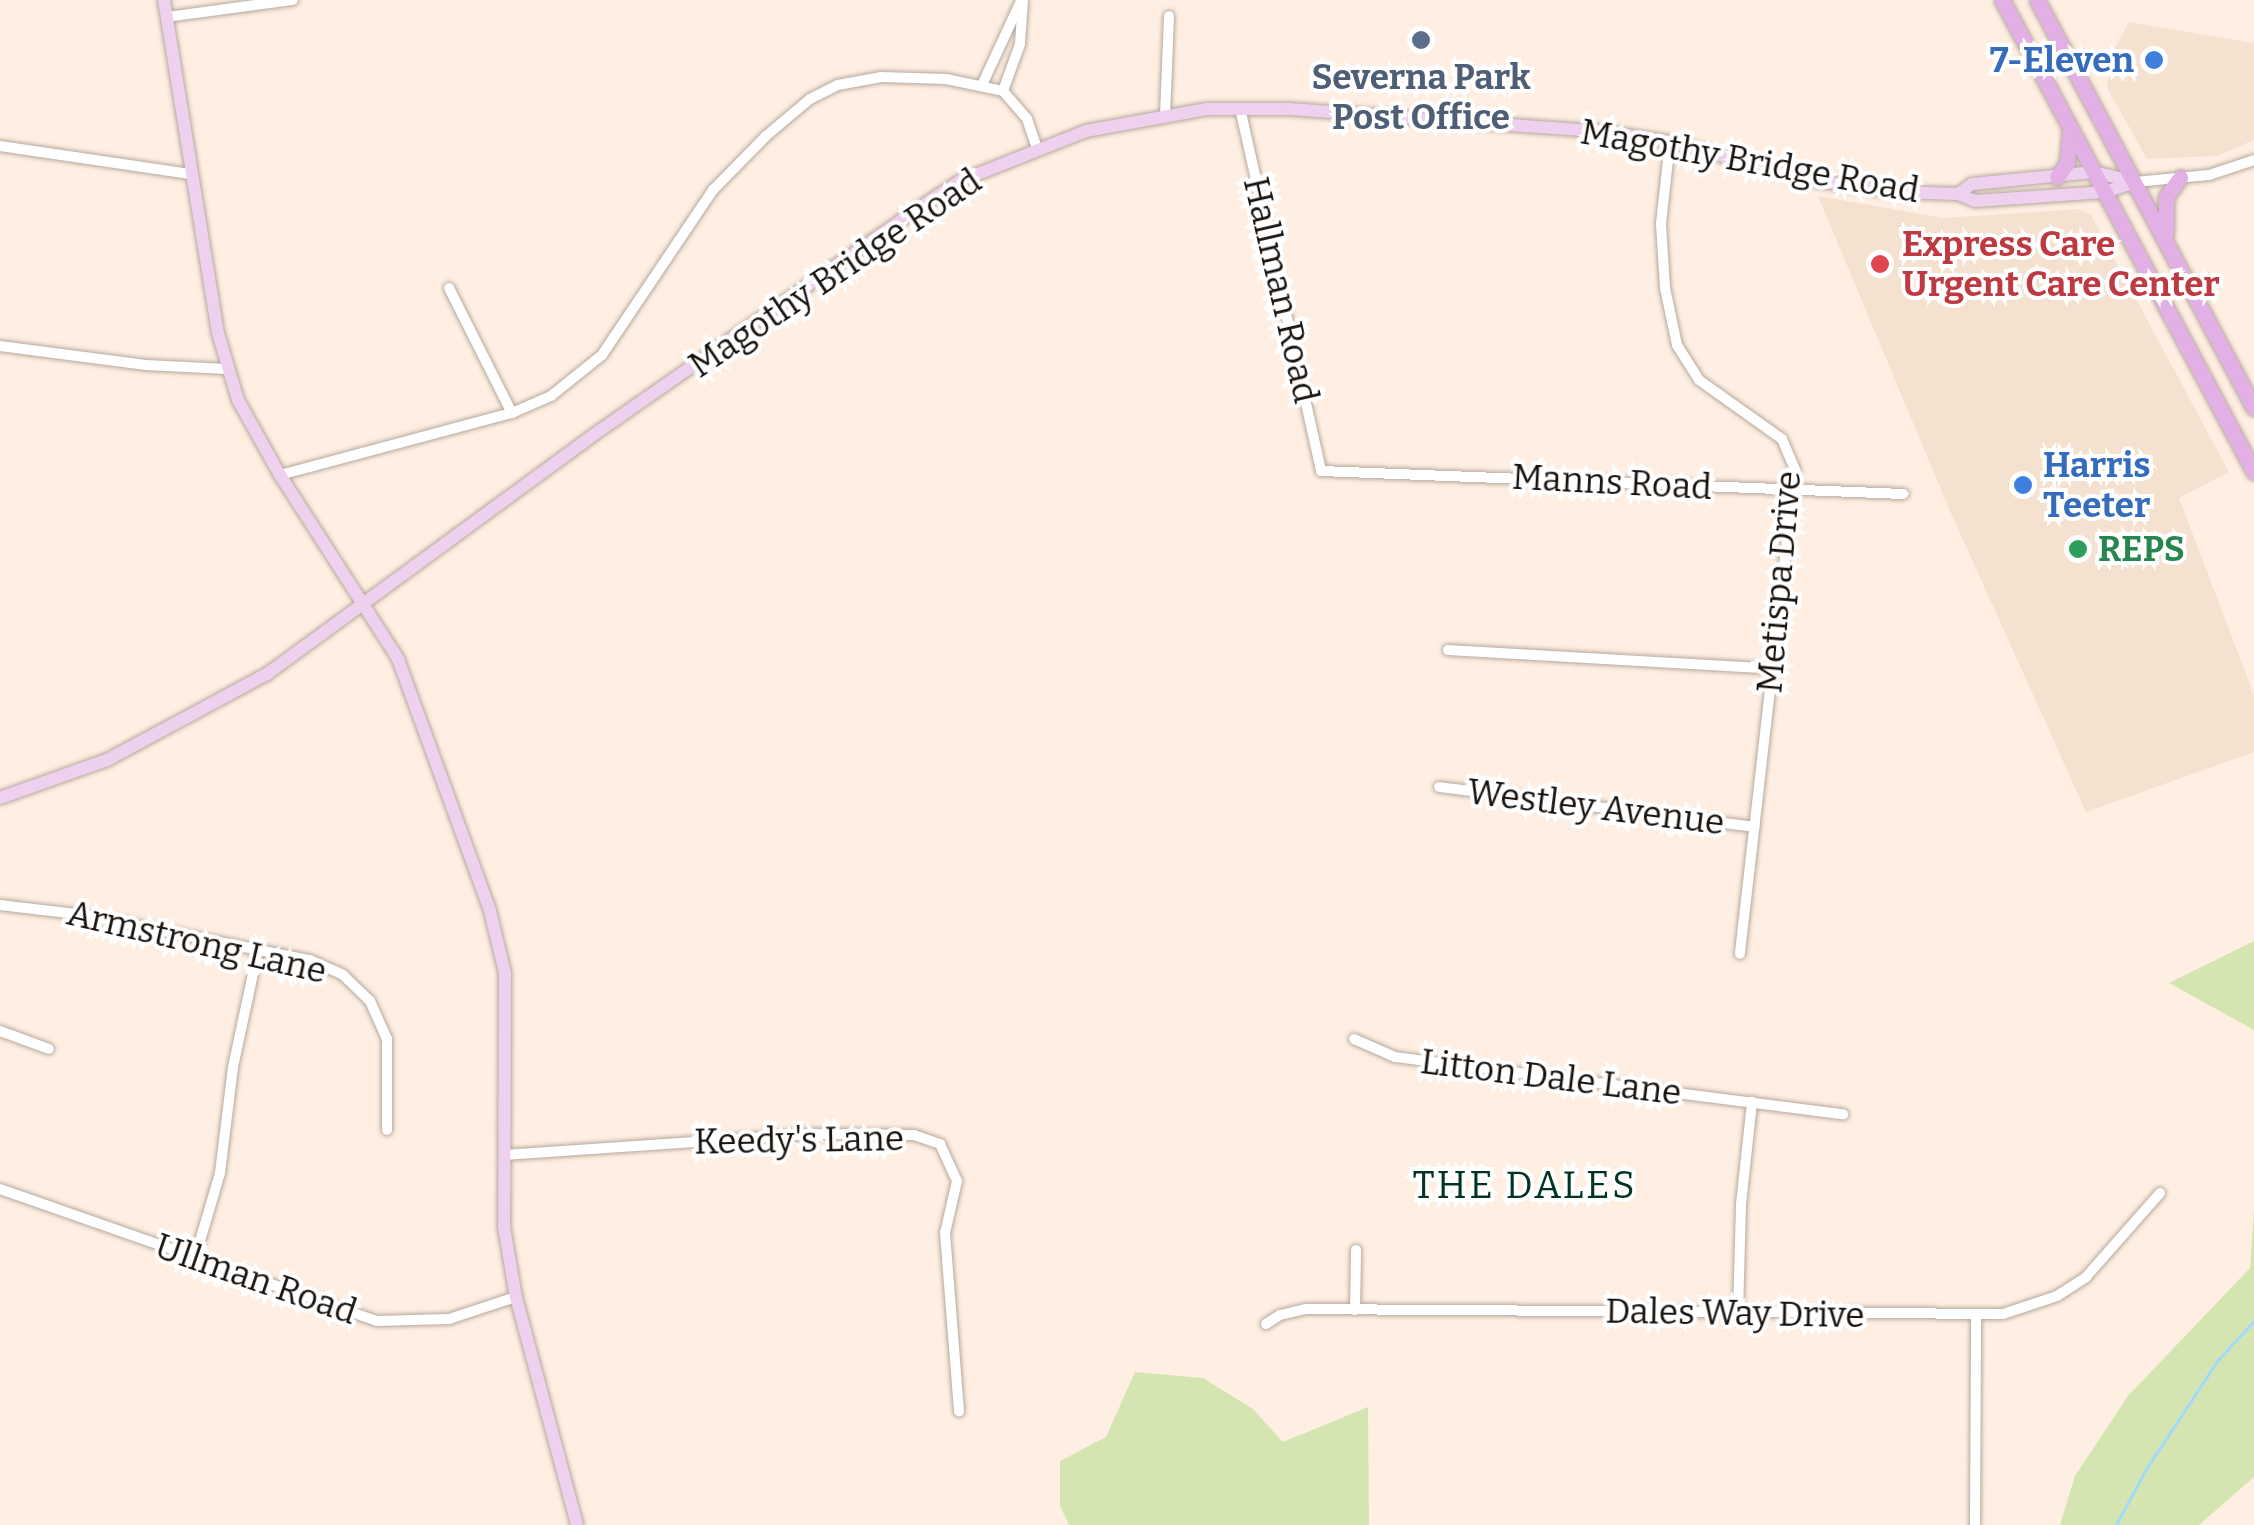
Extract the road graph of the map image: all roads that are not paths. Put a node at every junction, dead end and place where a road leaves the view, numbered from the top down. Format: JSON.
{"nodes":[{"id":1,"x":164,"y":0,"type":"edge"},
{"id":2,"x":293,"y":0,"type":"edge"},
{"id":3,"x":1022,"y":0,"type":"edge"},
{"id":4,"x":2002,"y":0,"type":"edge"},
{"id":5,"x":2037,"y":0,"type":"edge"},
{"id":6,"x":1170,"y":16,"type":"dead end"},
{"id":7,"x":167,"y":17,"type":"junction"},
{"id":8,"x":982,"y":85,"type":"junction"},
{"id":9,"x":1003,"y":91,"type":"junction"},
{"id":10,"x":1240,"y":108,"type":"junction"},
{"id":11,"x":1165,"y":116,"type":"junction"},
{"id":12,"x":2070,"y":127,"type":"junction"},
{"id":13,"x":1670,"y":142,"type":"junction"},
{"id":14,"x":0,"y":146,"type":"edge"},
{"id":15,"x":1037,"y":148,"type":"junction"},
{"id":16,"x":2254,"y":160,"type":"edge"},
{"id":17,"x":2094,"y":172,"type":"junction"},
{"id":18,"x":190,"y":174,"type":"junction"},
{"id":19,"x":2057,"y":177,"type":"junction"},
{"id":20,"x":2180,"y":178,"type":"junction"},
{"id":21,"x":2135,"y":182,"type":"junction"},
{"id":22,"x":2105,"y":192,"type":"junction"},
{"id":23,"x":1958,"y":194,"type":"junction"},
{"id":24,"x":2167,"y":242,"type":"junction"},
{"id":25,"x":449,"y":288,"type":"dead end"},
{"id":26,"x":0,"y":346,"type":"edge"},
{"id":27,"x":227,"y":369,"type":"junction"},
{"id":28,"x":2254,"y":408,"type":"edge"},
{"id":29,"x":512,"y":413,"type":"junction"},
{"id":30,"x":1321,"y":471,"type":"joint"},
{"id":31,"x":2254,"y":472,"type":"edge"},
{"id":32,"x":280,"y":475,"type":"junction"},
{"id":33,"x":1793,"y":492,"type":"junction"},
{"id":34,"x":1904,"y":494,"type":"dead end"},
{"id":35,"x":364,"y":603,"type":"junction"},
{"id":36,"x":1448,"y":650,"type":"dead end"},
{"id":37,"x":1773,"y":669,"type":"junction"},
{"id":38,"x":1439,"y":788,"type":"dead end"},
{"id":39,"x":0,"y":798,"type":"edge"},
{"id":40,"x":1754,"y":826,"type":"junction"},
{"id":41,"x":0,"y":905,"type":"edge"},
{"id":42,"x":258,"y":950,"type":"junction"},
{"id":43,"x":1740,"y":954,"type":"dead end"},
{"id":44,"x":0,"y":1031,"type":"edge"},
{"id":45,"x":1354,"y":1038,"type":"dead end"},
{"id":46,"x":49,"y":1050,"type":"dead end"},
{"id":47,"x":1752,"y":1102,"type":"junction"},
{"id":48,"x":1843,"y":1114,"type":"dead end"},
{"id":49,"x":387,"y":1130,"type":"dead end"},
{"id":50,"x":504,"y":1156,"type":"junction"},
{"id":51,"x":0,"y":1189,"type":"edge"},
{"id":52,"x":2160,"y":1193,"type":"dead end"},
{"id":53,"x":1356,"y":1250,"type":"dead end"},
{"id":54,"x":195,"y":1258,"type":"junction"},
{"id":55,"x":516,"y":1297,"type":"junction"},
{"id":56,"x":1355,"y":1310,"type":"junction"},
{"id":57,"x":1738,"y":1313,"type":"junction"},
{"id":58,"x":1976,"y":1316,"type":"junction"},
{"id":59,"x":1266,"y":1324,"type":"dead end"},
{"id":60,"x":959,"y":1411,"type":"dead end"},
{"id":61,"x":577,"y":1525,"type":"edge"},
{"id":62,"x":1975,"y":1525,"type":"edge"}],
"edges":[{"from":1,"to":7,"type":"main road"},
{"from":2,"to":7,"type":"street"},
{"from":3,"to":8,"type":"street"},
{"from":3,"to":9,"type":"street"},
{"from":4,"to":12,"type":"highway"},
{"from":5,"to":21,"type":"highway"},
{"from":6,"to":11,"type":"street"},
{"from":7,"to":18,"type":"main road"},
{"from":8,"to":9,"type":"street"},
{"from":8,"to":29,"type":"street"},
{"from":9,"to":15,"type":"street"},
{"from":10,"to":11,"type":"main road","name":"Magothy Bridge Road"},
{"from":10,"to":13,"type":"main road","name":"Magothy Bridge Road"},
{"from":10,"to":30,"type":"street","name":"Hallman Road"},
{"from":11,"to":15,"type":"main road","name":"Magothy Bridge Road"},
{"from":12,"to":17,"type":"highway"},
{"from":12,"to":19,"type":"highway"},
{"from":13,"to":23,"type":"main road","name":"Magothy Bridge Road"},
{"from":13,"to":33,"type":"street","name":"Metispa Drive"},
{"from":14,"to":18,"type":"street"},
{"from":15,"to":35,"type":"main road","name":"Magothy Bridge Road"},
{"from":16,"to":20,"type":"street"},
{"from":17,"to":19,"type":"main road","name":"Magothy Bridge Road"},
{"from":17,"to":21,"type":"main road","name":"Magothy Bridge Road"},
{"from":17,"to":22,"type":"highway"},
{"from":18,"to":27,"type":"main road"},
{"from":19,"to":23,"type":"main road","name":"Magothy Bridge Road"},
{"from":20,"to":21,"type":"street"},
{"from":20,"to":24,"type":"highway"},
{"from":21,"to":22,"type":"main road","name":"Magothy Bridge Road"},
{"from":21,"to":24,"type":"highway"},
{"from":22,"to":23,"type":"main road","name":"Magothy Bridge Road"},
{"from":22,"to":31,"type":"highway"},
{"from":24,"to":28,"type":"highway"},
{"from":25,"to":29,"type":"street"},
{"from":26,"to":27,"type":"street"},
{"from":27,"to":32,"type":"main road"},
{"from":29,"to":32,"type":"street"},
{"from":30,"to":33,"type":"street","name":"Manns Road"},
{"from":32,"to":35,"type":"main road"},
{"from":33,"to":34,"type":"street","name":"Manns Road"},
{"from":33,"to":37,"type":"street","name":"Metispa Drive"},
{"from":35,"to":39,"type":"main road","name":"Magothy Bridge Road"},
{"from":35,"to":50,"type":"main road"},
{"from":36,"to":37,"type":"street"},
{"from":37,"to":40,"type":"street","name":"Metispa Drive"},
{"from":38,"to":40,"type":"street","name":"Westley Avenue"},
{"from":40,"to":43,"type":"street","name":"Metispa Drive"},
{"from":41,"to":42,"type":"street","name":"Armstrong Lane"},
{"from":42,"to":49,"type":"street","name":"Armstrong Lane"},
{"from":42,"to":54,"type":"street"},
{"from":44,"to":46,"type":"street"},
{"from":45,"to":47,"type":"street","name":"Litton Dale Lane"},
{"from":47,"to":48,"type":"street","name":"Litton Dale Lane"},
{"from":47,"to":57,"type":"street"},
{"from":50,"to":55,"type":"main road"},
{"from":50,"to":60,"type":"street","name":"Keedy's Lane"},
{"from":51,"to":54,"type":"street","name":"Ullman Road"},
{"from":52,"to":58,"type":"street","name":"Dales Way Drive"},
{"from":53,"to":56,"type":"street"},
{"from":54,"to":55,"type":"street","name":"Ullman Road"},
{"from":55,"to":61,"type":"main road"},
{"from":56,"to":57,"type":"street","name":"Dales Way Drive"},
{"from":56,"to":59,"type":"street","name":"Dales Way Drive"},
{"from":57,"to":58,"type":"street","name":"Dales Way Drive"},
{"from":58,"to":62,"type":"street"}]}
